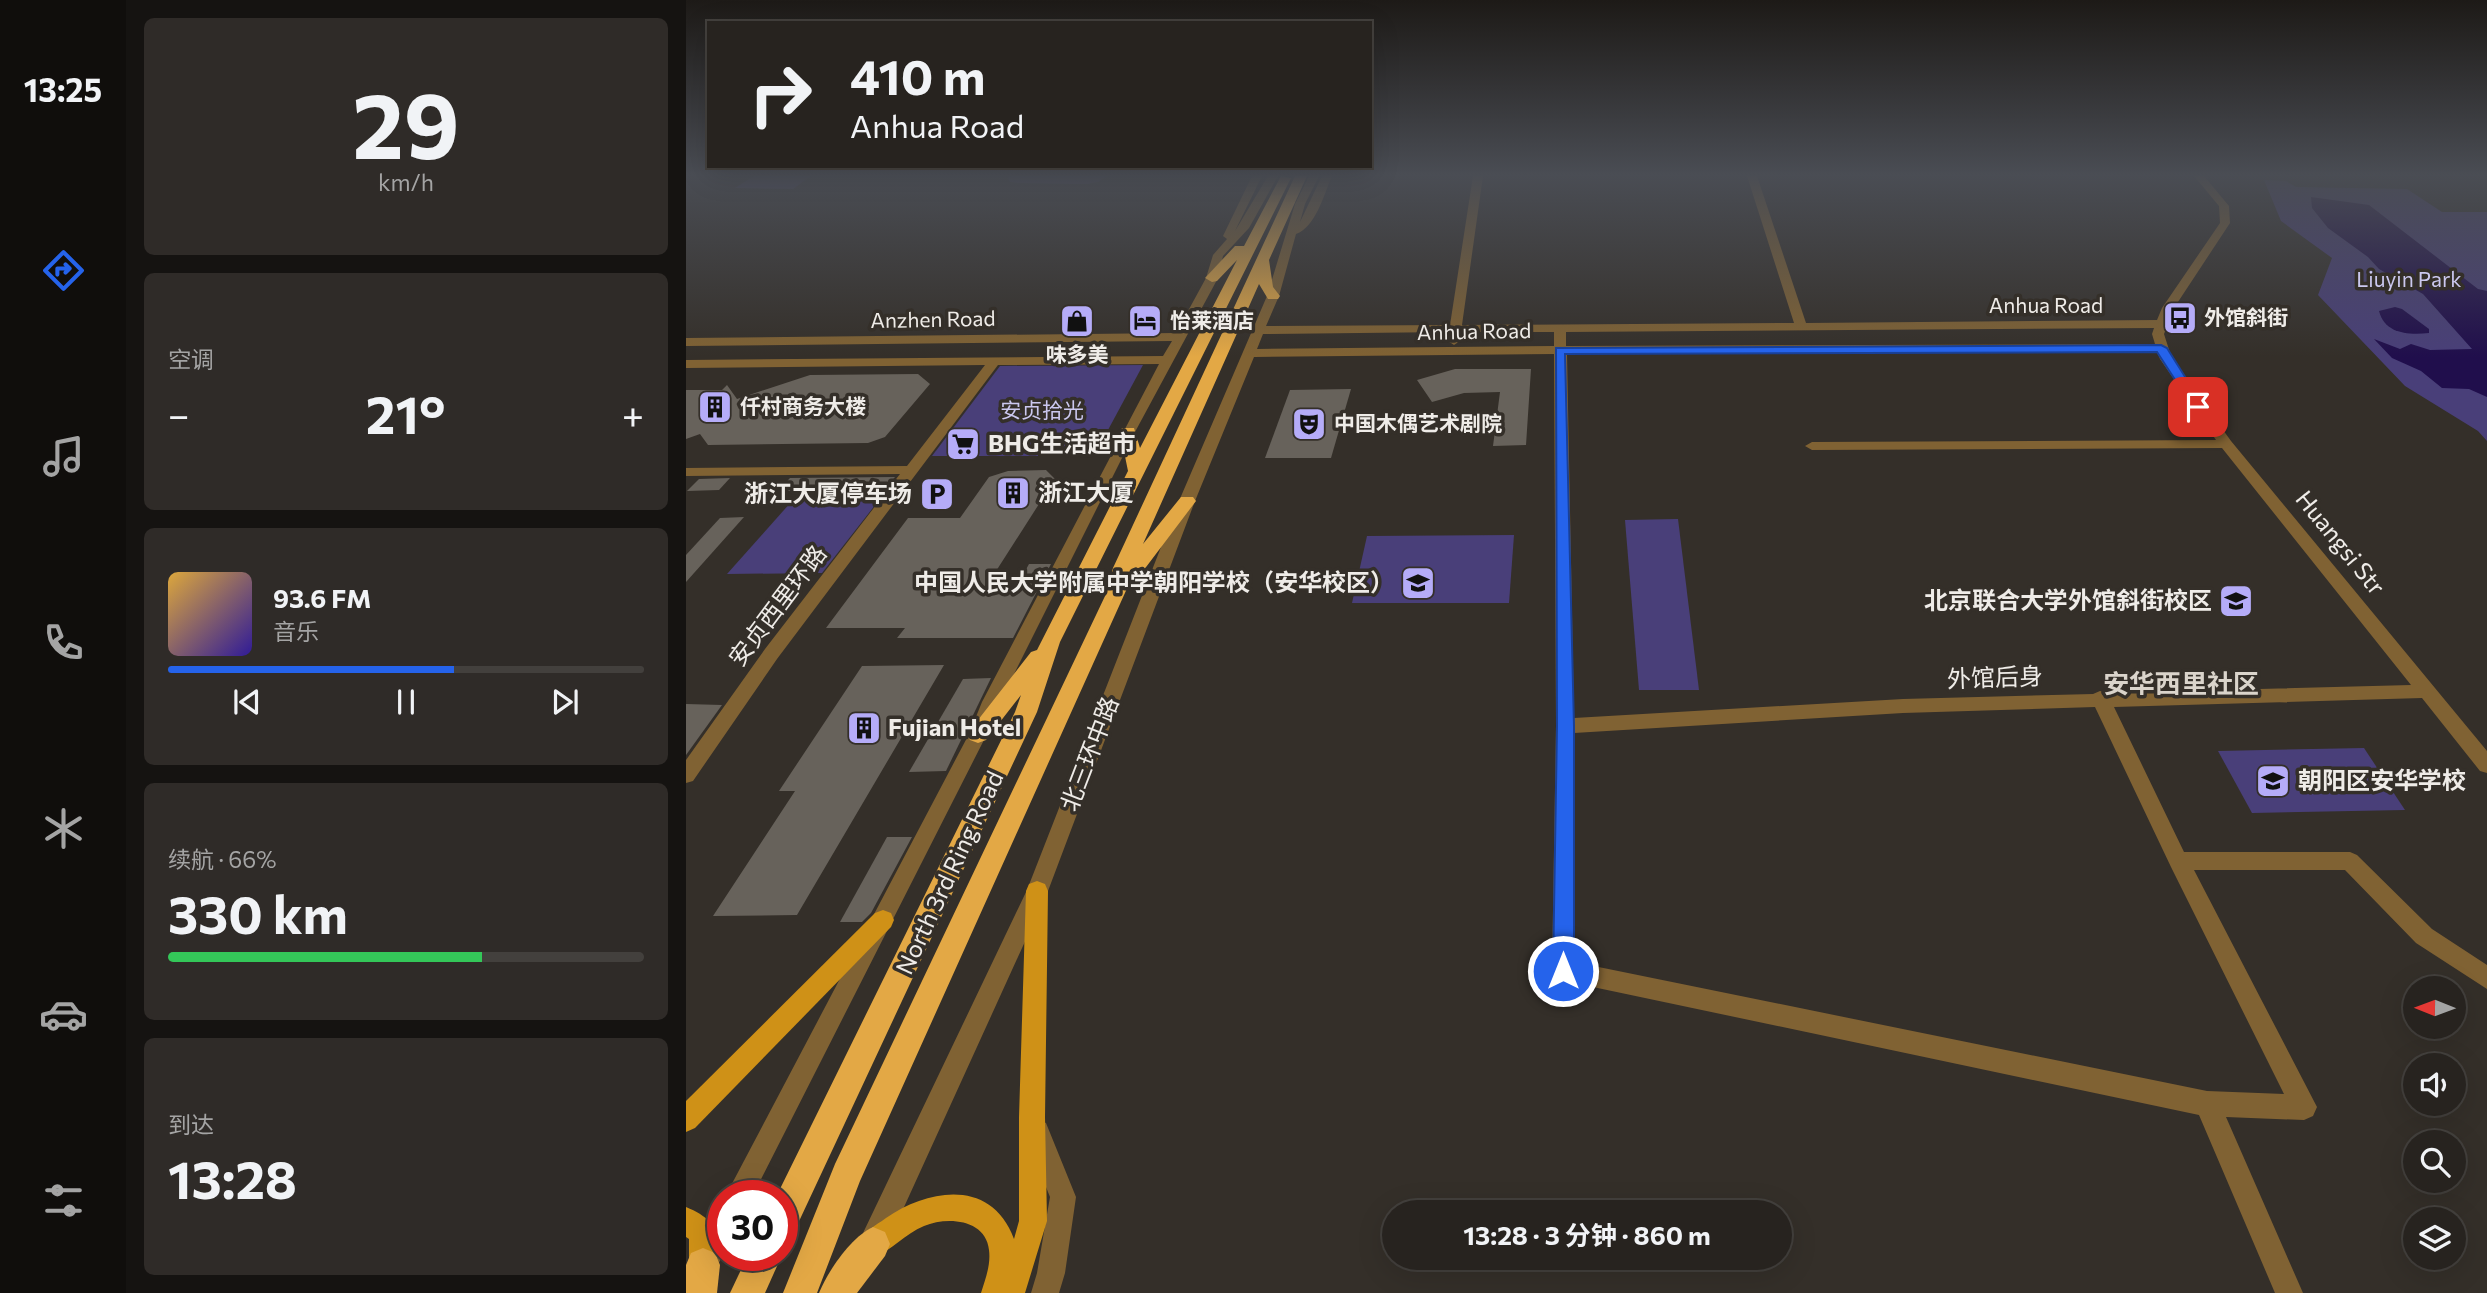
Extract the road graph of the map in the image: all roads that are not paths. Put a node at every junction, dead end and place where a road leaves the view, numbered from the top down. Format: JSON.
{"nodes":[{"id":1,"x":1227,"y":236,"type":"edge"},
{"id":2,"x":1236,"y":236,"type":"edge"},
{"id":3,"x":1253,"y":236,"type":"edge"},
{"id":4,"x":1276,"y":236,"type":"edge"},
{"id":5,"x":1469,"y":236,"type":"edge"},
{"id":6,"x":1772,"y":236,"type":"edge"},
{"id":7,"x":2216,"y":236,"type":"edge"},
{"id":8,"x":1290,"y":238,"type":"edge"},
{"id":9,"x":1251,"y":242,"type":"junction"},
{"id":10,"x":1218,"y":255,"type":"junction"},
{"id":11,"x":1264,"y":259,"type":"junction"},
{"id":12,"x":1212,"y":278,"type":"junction"},
{"id":13,"x":1273,"y":296,"type":"junction"},
{"id":14,"x":2161,"y":324,"type":"junction"},
{"id":15,"x":2046,"y":325,"type":"junction"},
{"id":16,"x":1801,"y":327,"type":"junction"},
{"id":17,"x":1560,"y":328,"type":"junction"},
{"id":18,"x":1456,"y":329,"type":"junction"},
{"id":19,"x":1259,"y":330,"type":"junction"},
{"id":20,"x":904,"y":340,"type":"junction"},
{"id":21,"x":1178,"y":340,"type":"junction"},
{"id":22,"x":686,"y":342,"type":"edge"},
{"id":23,"x":1147,"y":342,"type":"junction"},
{"id":24,"x":2060,"y":346,"type":"junction"},
{"id":25,"x":686,"y":347,"type":"edge"},
{"id":26,"x":2161,"y":348,"type":"junction"},
{"id":27,"x":892,"y":349,"type":"junction"},
{"id":28,"x":1560,"y":350,"type":"junction"},
{"id":29,"x":1127,"y":351,"type":"junction"},
{"id":30,"x":1452,"y":351,"type":"junction"},
{"id":31,"x":1249,"y":353,"type":"junction"},
{"id":32,"x":686,"y":354,"type":"edge"},
{"id":33,"x":1167,"y":360,"type":"junction"},
{"id":34,"x":1080,"y":361,"type":"junction"},
{"id":35,"x":915,"y":362,"type":"junction"},
{"id":36,"x":994,"y":362,"type":"junction"},
{"id":37,"x":686,"y":364,"type":"edge"},
{"id":38,"x":1128,"y":432,"type":"junction"},
{"id":39,"x":2226,"y":444,"type":"junction"},
{"id":40,"x":1812,"y":446,"type":"dead end"},
{"id":41,"x":913,"y":470,"type":"junction"},
{"id":42,"x":686,"y":472,"type":"edge"},
{"id":43,"x":1137,"y":474,"type":"junction"},
{"id":44,"x":1187,"y":501,"type":"junction"},
{"id":45,"x":1115,"y":594,"type":"junction"},
{"id":46,"x":1050,"y":642,"type":"junction"},
{"id":47,"x":2426,"y":691,"type":"junction"},
{"id":48,"x":2100,"y":698,"type":"junction"},
{"id":49,"x":1565,"y":726,"type":"junction"},
{"id":50,"x":978,"y":734,"type":"junction"},
{"id":51,"x":2487,"y":765,"type":"edge"},
{"id":52,"x":686,"y":775,"type":"edge"},
{"id":53,"x":2178,"y":861,"type":"junction"},
{"id":54,"x":1037,"y":891,"type":"junction"},
{"id":55,"x":883,"y":920,"type":"junction"},
{"id":56,"x":2487,"y":978,"type":"edge"},
{"id":57,"x":2207,"y":1104,"type":"junction"},
{"id":58,"x":1032,"y":1118,"type":"junction"},
{"id":59,"x":686,"y":1119,"type":"edge"},
{"id":60,"x":747,"y":1180,"type":"edge"},
{"id":61,"x":798,"y":1187,"type":"edge"},
{"id":62,"x":686,"y":1221,"type":"edge"},
{"id":63,"x":873,"y":1244,"type":"junction"},
{"id":64,"x":707,"y":1262,"type":"edge"},
{"id":65,"x":757,"y":1271,"type":"edge"},
{"id":66,"x":697,"y":1284,"type":"edge"},
{"id":67,"x":747,"y":1293,"type":"edge"},
{"id":68,"x":800,"y":1293,"type":"edge"},
{"id":69,"x":836,"y":1293,"type":"edge"},
{"id":70,"x":852,"y":1293,"type":"edge"},
{"id":71,"x":995,"y":1293,"type":"edge"},
{"id":72,"x":1011,"y":1293,"type":"edge"},
{"id":73,"x":1045,"y":1293,"type":"edge"},
{"id":74,"x":2289,"y":1293,"type":"edge"}],
"edges":[{"from":1,"to":10,"type":"street"},
{"from":2,"to":10,"type":"street"},
{"from":3,"to":9,"type":"highway","name":"North 3rd Ring Road"},
{"from":4,"to":11,"type":"highway","name":"North 3rd Ring Road"},
{"from":5,"to":18,"type":"street"},
{"from":6,"to":16,"type":"street"},
{"from":7,"to":14,"type":"street"},
{"from":8,"to":13,"type":"street","name":"北三环中路"},
{"from":9,"to":12,"type":"highway"},
{"from":9,"to":43,"type":"highway","name":"North 3rd Ring Road"},
{"from":10,"to":12,"type":"street"},
{"from":11,"to":13,"type":"highway"},
{"from":11,"to":45,"type":"highway","name":"North 3rd Ring Road"},
{"from":12,"to":21,"type":"street"},
{"from":13,"to":19,"type":"street","name":"北三环中路"},
{"from":14,"to":15,"type":"street","name":"Anhua Road"},
{"from":14,"to":26,"type":"street"},
{"from":15,"to":16,"type":"street","name":"Anhua Road"},
{"from":15,"to":24,"type":"street"},
{"from":16,"to":17,"type":"street","name":"Anhua Road"},
{"from":17,"to":18,"type":"street","name":"Anhua Road"},
{"from":17,"to":28,"type":"street"},
{"from":18,"to":19,"type":"street","name":"Anhua Road"},
{"from":18,"to":30,"type":"street"},
{"from":19,"to":31,"type":"street","name":"北三环中路"},
{"from":20,"to":21,"type":"street","name":"Anzhen Road"},
{"from":20,"to":22,"type":"street","name":"Anzhen Road"},
{"from":20,"to":27,"type":"street"},
{"from":21,"to":23,"type":"street","name":"Anzhen Road"},
{"from":21,"to":33,"type":"street"},
{"from":23,"to":27,"type":"street","name":"Anzhen Road"},
{"from":23,"to":29,"type":"street"},
{"from":24,"to":26,"type":"street","name":"Anhua Road"},
{"from":24,"to":28,"type":"street","name":"Anhua Road"},
{"from":25,"to":27,"type":"street","name":"Anzhen Road"},
{"from":26,"to":39,"type":"street","name":"Huangsi Str"},
{"from":27,"to":29,"type":"street","name":"Anzhen Road"},
{"from":27,"to":32,"type":"street","name":"Anzhen Road"},
{"from":27,"to":35,"type":"street"},
{"from":28,"to":30,"type":"street","name":"Anhua Road"},
{"from":28,"to":49,"type":"street"},
{"from":29,"to":34,"type":"street"},
{"from":30,"to":31,"type":"street","name":"Anhua Road"},
{"from":31,"to":44,"type":"street","name":"北三环中路"},
{"from":33,"to":34,"type":"street","name":"Anzhen Road"},
{"from":33,"to":38,"type":"street"},
{"from":34,"to":36,"type":"street","name":"Anzhen Road"},
{"from":35,"to":36,"type":"street","name":"Anzhen Road"},
{"from":35,"to":37,"type":"street","name":"Anzhen Road"},
{"from":36,"to":41,"type":"street","name":"安贞西里环路"},
{"from":38,"to":43,"type":"highway"},
{"from":38,"to":50,"type":"street"},
{"from":39,"to":40,"type":"street"},
{"from":39,"to":47,"type":"street","name":"Huangsi Str"},
{"from":41,"to":42,"type":"street"},
{"from":41,"to":52,"type":"street","name":"安贞西里环路"},
{"from":43,"to":46,"type":"highway","name":"North 3rd Ring Road"},
{"from":44,"to":45,"type":"highway"},
{"from":44,"to":54,"type":"street","name":"北三环中路"},
{"from":45,"to":68,"type":"highway","name":"North 3rd Ring Road"},
{"from":46,"to":50,"type":"highway"},
{"from":46,"to":61,"type":"highway","name":"North 3rd Ring Road"},
{"from":47,"to":48,"type":"street","name":"外馆后身"},
{"from":47,"to":51,"type":"street","name":"Huangsi Str"},
{"from":48,"to":49,"type":"street","name":"外馆后身"},
{"from":48,"to":53,"type":"street"},
{"from":49,"to":57,"type":"street"},
{"from":50,"to":55,"type":"street"},
{"from":53,"to":56,"type":"street"},
{"from":53,"to":57,"type":"street"},
{"from":54,"to":58,"type":"main road"},
{"from":54,"to":63,"type":"street","name":"北三环中路"},
{"from":55,"to":59,"type":"main road"},
{"from":55,"to":60,"type":"street"},
{"from":57,"to":74,"type":"street"},
{"from":58,"to":72,"type":"main road"},
{"from":58,"to":73,"type":"street"},
{"from":62,"to":66,"type":"main road"},
{"from":63,"to":69,"type":"highway"},
{"from":63,"to":70,"type":"street","name":"北三环中路"},
{"from":63,"to":71,"type":"main road"},
{"from":64,"to":66,"type":"street"},
{"from":65,"to":67,"type":"highway"}]}
